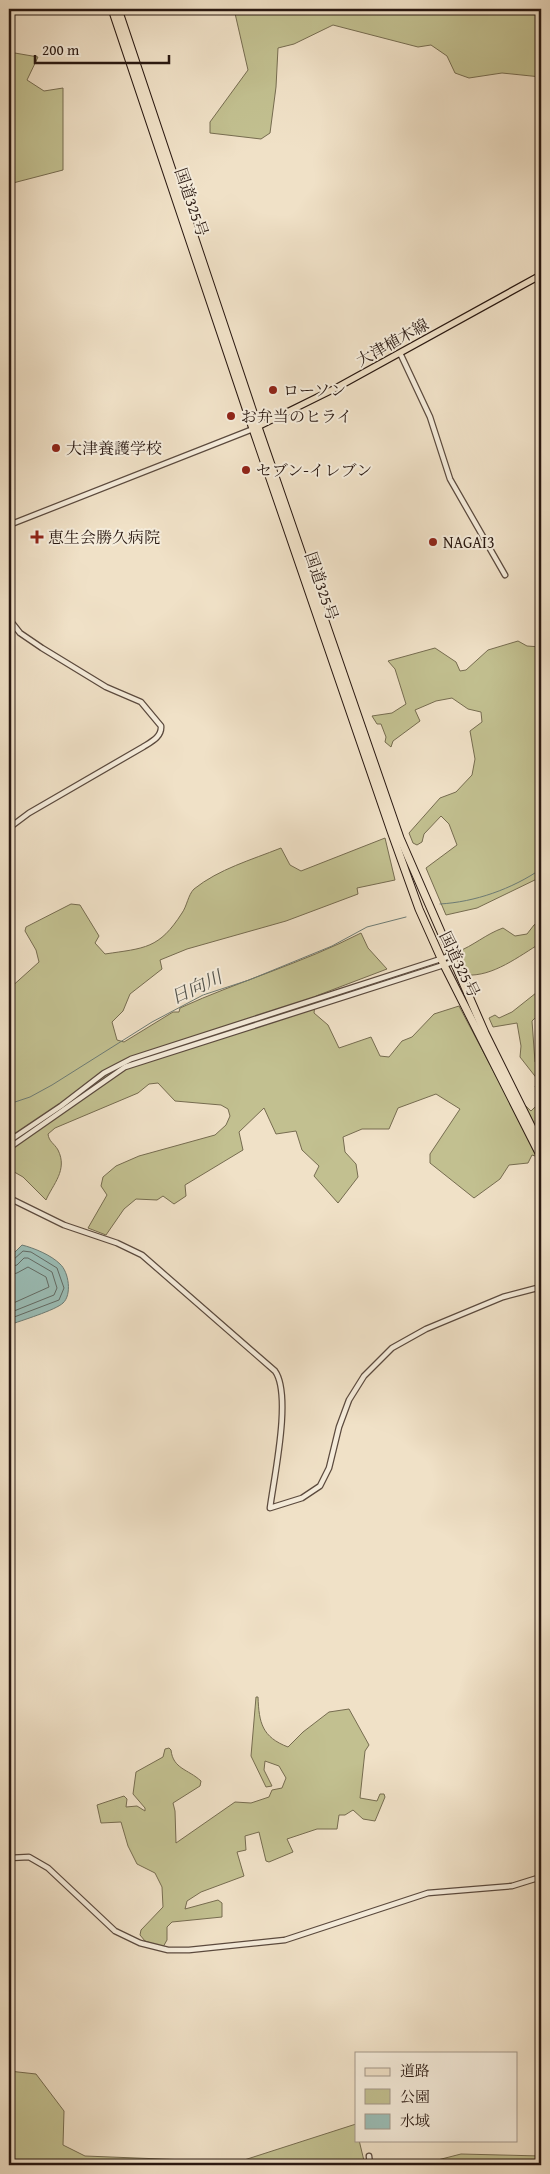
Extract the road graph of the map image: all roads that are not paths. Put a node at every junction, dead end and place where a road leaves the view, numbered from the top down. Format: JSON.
{"nodes":[{"id":1,"x":112,"y":9,"type":"edge"},
{"id":2,"x":118,"y":9,"type":"edge"},
{"id":3,"x":541,"y":275,"type":"edge"},
{"id":4,"x":400,"y":353,"type":"junction"},
{"id":5,"x":256,"y":428,"type":"junction"},
{"id":6,"x":9,"y":525,"type":"edge"},
{"id":7,"x":505,"y":575,"type":"dead end"},
{"id":8,"x":9,"y":619,"type":"edge"},
{"id":9,"x":9,"y":828,"type":"edge"},
{"id":10,"x":452,"y":959,"type":"junction"},
{"id":11,"x":443,"y":962,"type":"junction"},
{"id":12,"x":9,"y":1141,"type":"edge"},
{"id":13,"x":541,"y":1146,"type":"edge"},
{"id":14,"x":9,"y":1148,"type":"edge"},
{"id":15,"x":541,"y":1157,"type":"edge"},
{"id":16,"x":9,"y":1198,"type":"edge"},
{"id":17,"x":541,"y":1287,"type":"edge"},
{"id":18,"x":9,"y":1858,"type":"edge"},
{"id":19,"x":541,"y":1877,"type":"edge"},
{"id":20,"x":368,"y":2156,"type":"dead end"},
{"id":21,"x":370,"y":2165,"type":"edge"}],
"edges":[{"from":1,"to":5,"type":"highway","name":"国道325号"},
{"from":2,"to":5,"type":"highway","name":"国道325号"},
{"from":3,"to":4,"type":"main road","name":"大津植木線"},
{"from":4,"to":5,"type":"main road","name":"大津植木線"},
{"from":4,"to":7,"type":"street"},
{"from":5,"to":6,"type":"street"},
{"from":5,"to":10,"type":"highway","name":"国道325号"},
{"from":5,"to":11,"type":"highway","name":"国道325号"},
{"from":8,"to":9,"type":"street"},
{"from":10,"to":11,"type":"street"},
{"from":10,"to":13,"type":"highway","name":"国道325号"},
{"from":11,"to":12,"type":"street"},
{"from":11,"to":14,"type":"street"},
{"from":11,"to":15,"type":"highway","name":"国道325号"},
{"from":16,"to":17,"type":"street"},
{"from":18,"to":19,"type":"street"},
{"from":20,"to":21,"type":"street"}]}
